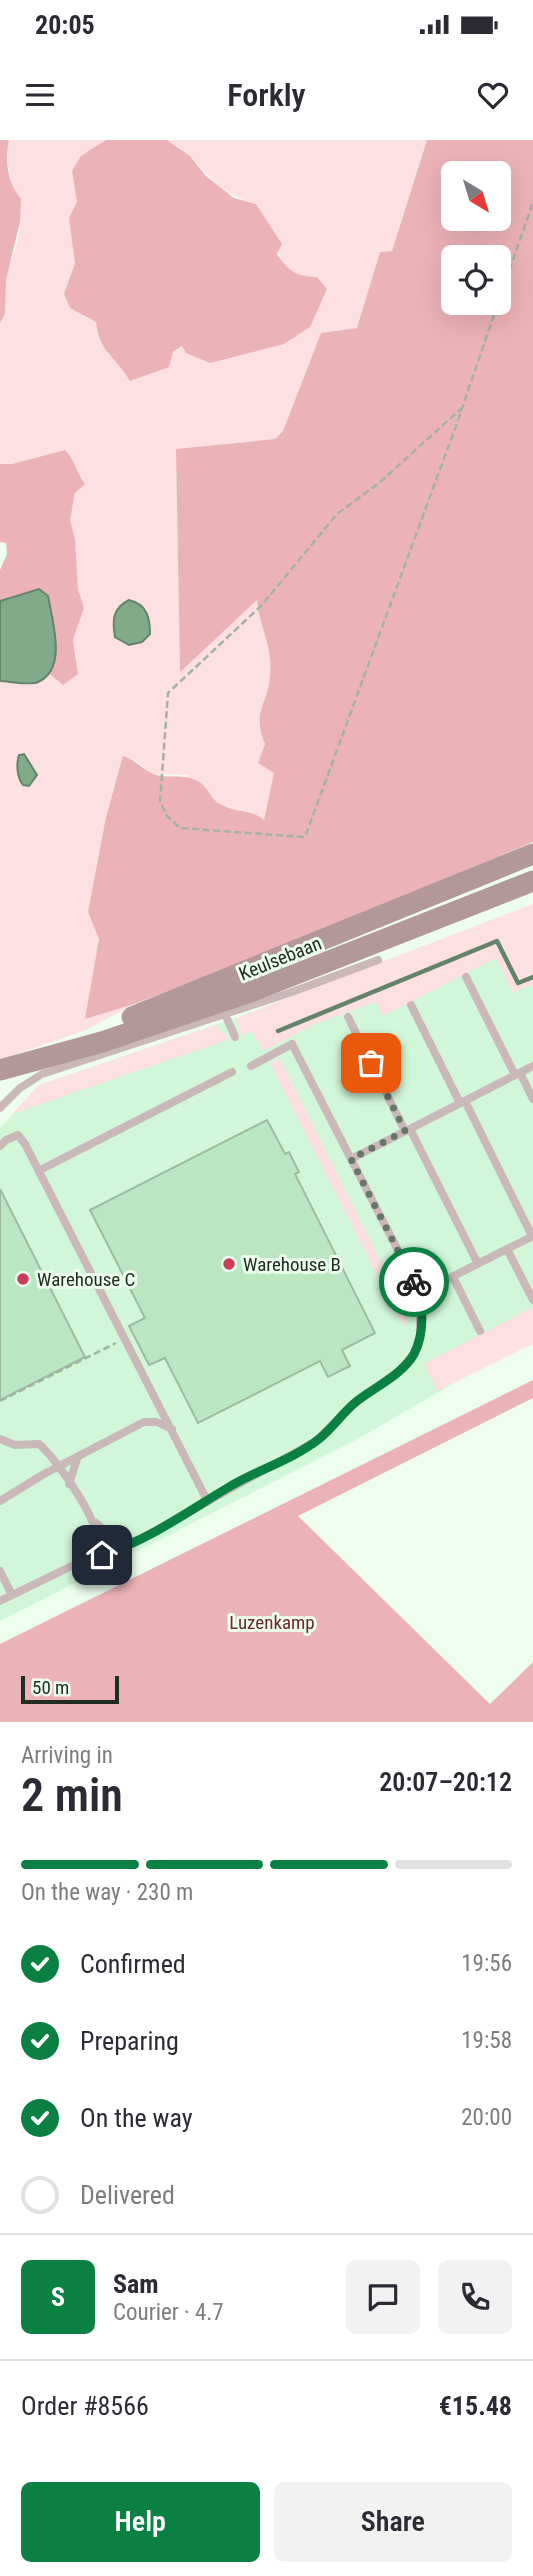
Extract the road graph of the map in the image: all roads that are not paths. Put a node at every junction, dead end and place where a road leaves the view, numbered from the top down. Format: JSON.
{"nodes":[{"id":1,"x":533,"y":854,"type":"edge"},
{"id":2,"x":533,"y":881,"type":"edge"},
{"id":3,"x":378,"y":960,"type":"dead end"},
{"id":4,"x":466,"y":976,"type":"dead end"},
{"id":5,"x":411,"y":1005,"type":"dead end"},
{"id":6,"x":225,"y":1014,"type":"junction"},
{"id":7,"x":348,"y":1017,"type":"dead end"},
{"id":8,"x":235,"y":1037,"type":"dead end"},
{"id":9,"x":27,"y":1061,"type":"junction"},
{"id":10,"x":251,"y":1066,"type":"dead end"},
{"id":11,"x":533,"y":1066,"type":"edge"},
{"id":12,"x":0,"y":1070,"type":"edge"},
{"id":13,"x":232,"y":1072,"type":"dead end"},
{"id":14,"x":517,"y":1074,"type":"junction"},
{"id":15,"x":533,"y":1099,"type":"edge"},
{"id":16,"x":462,"y":1102,"type":"junction"},
{"id":17,"x":0,"y":1108,"type":"edge"},
{"id":18,"x":408,"y":1130,"type":"junction"},
{"id":19,"x":0,"y":1146,"type":"edge"},
{"id":20,"x":351,"y":1159,"type":"junction"},
{"id":21,"x":40,"y":1170,"type":"junction"},
{"id":22,"x":533,"y":1236,"type":"edge"},
{"id":23,"x":507,"y":1249,"type":"junction"},
{"id":24,"x":478,"y":1264,"type":"junction"},
{"id":25,"x":453,"y":1277,"type":"junction"},
{"id":26,"x":420,"y":1293,"type":"junction"},
{"id":27,"x":533,"y":1300,"type":"edge"},
{"id":28,"x":480,"y":1331,"type":"dead end"},
{"id":29,"x":172,"y":1429,"type":"junction"},
{"id":30,"x":0,"y":1439,"type":"edge"},
{"id":31,"x":78,"y":1456,"type":"junction"},
{"id":32,"x":58,"y":1466,"type":"junction"},
{"id":33,"x":69,"y":1484,"type":"junction"},
{"id":34,"x":0,"y":1502,"type":"edge"},
{"id":35,"x":208,"y":1502,"type":"junction"},
{"id":36,"x":93,"y":1520,"type":"junction"},
{"id":37,"x":137,"y":1541,"type":"junction"},
{"id":38,"x":82,"y":1561,"type":"junction"},
{"id":39,"x":0,"y":1571,"type":"edge"},
{"id":40,"x":12,"y":1595,"type":"junction"},
{"id":41,"x":0,"y":1601,"type":"edge"}],
"edges":[{"from":1,"to":9,"type":"main road","name":"Keulsebaan"},
{"from":2,"to":9,"type":"main road","name":"Keulsebaan"},
{"from":3,"to":6,"type":"lane"},
{"from":4,"to":14,"type":"lane"},
{"from":5,"to":16,"type":"lane"},
{"from":6,"to":8,"type":"lane"},
{"from":6,"to":17,"type":"lane"},
{"from":7,"to":18,"type":"lane"},
{"from":9,"to":12,"type":"main road","name":"Keulsebaan"},
{"from":10,"to":20,"type":"lane"},
{"from":11,"to":14,"type":"lane"},
{"from":13,"to":21,"type":"lane"},
{"from":14,"to":15,"type":"lane"},
{"from":14,"to":16,"type":"lane"},
{"from":16,"to":18,"type":"lane"},
{"from":16,"to":22,"type":"lane"},
{"from":18,"to":20,"type":"lane"},
{"from":18,"to":24,"type":"lane"},
{"from":19,"to":21,"type":"lane"},
{"from":20,"to":26,"type":"lane"},
{"from":21,"to":29,"type":"lane"},
{"from":22,"to":23,"type":"lane"},
{"from":23,"to":24,"type":"lane"},
{"from":23,"to":27,"type":"lane"},
{"from":24,"to":25,"type":"lane"},
{"from":25,"to":26,"type":"lane"},
{"from":25,"to":28,"type":"lane"},
{"from":26,"to":35,"type":"lane"},
{"from":29,"to":31,"type":"lane"},
{"from":29,"to":35,"type":"lane"},
{"from":30,"to":32,"type":"lane"},
{"from":31,"to":32,"type":"lane"},
{"from":31,"to":33,"type":"lane"},
{"from":32,"to":33,"type":"lane"},
{"from":32,"to":34,"type":"lane"},
{"from":33,"to":36,"type":"lane"},
{"from":35,"to":37,"type":"lane"},
{"from":36,"to":37,"type":"lane"},
{"from":36,"to":38,"type":"lane"},
{"from":37,"to":38,"type":"lane"},
{"from":38,"to":40,"type":"lane"},
{"from":39,"to":40,"type":"lane"},
{"from":40,"to":41,"type":"lane"}]}
